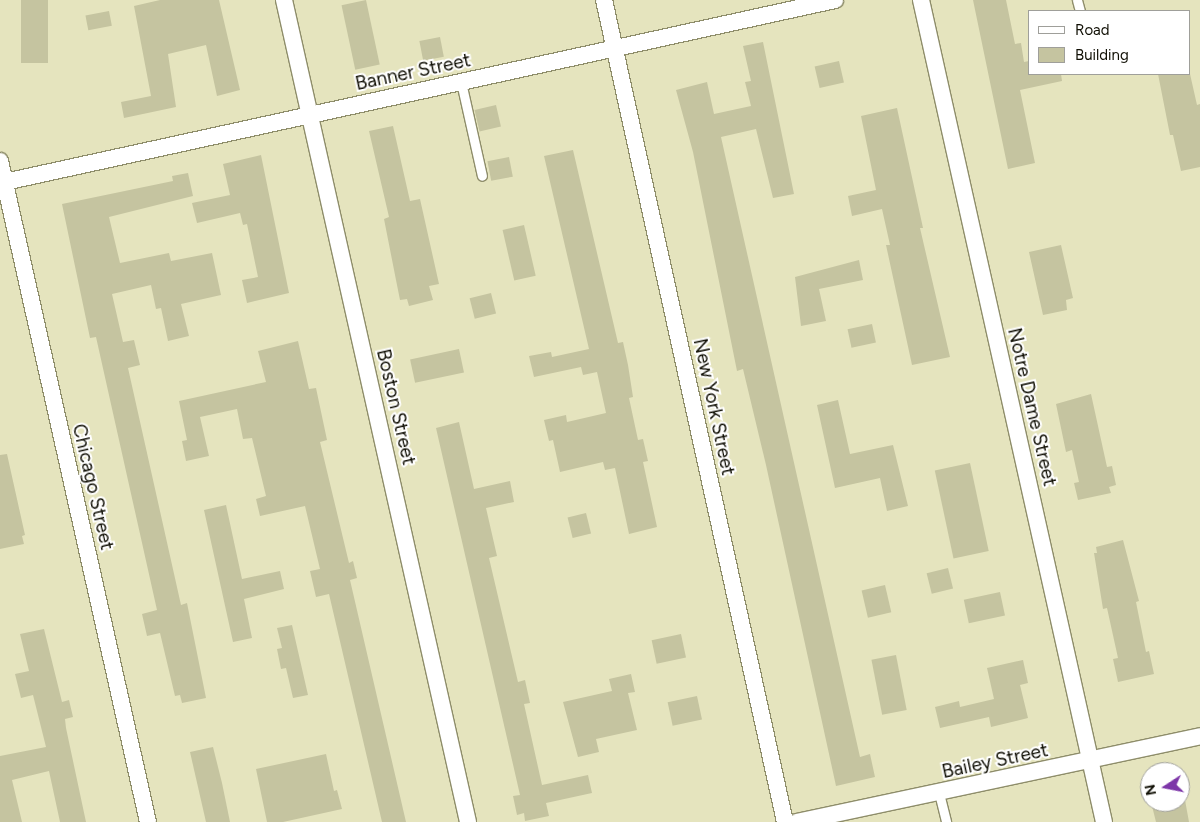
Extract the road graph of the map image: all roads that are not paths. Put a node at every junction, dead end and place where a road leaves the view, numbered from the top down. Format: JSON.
{"nodes":[{"id":1,"x":284,"y":0,"type":"edge"},
{"id":2,"x":604,"y":0,"type":"edge"},
{"id":3,"x":835,"y":0,"type":"edge"},
{"id":4,"x":921,"y":0,"type":"edge"},
{"id":5,"x":615,"y":48,"type":"junction"},
{"id":6,"x":461,"y":82,"type":"junction"},
{"id":7,"x":310,"y":115,"type":"junction"},
{"id":8,"x":0,"y":161,"type":"edge"},
{"id":9,"x":482,"y":176,"type":"dead end"},
{"id":10,"x":2,"y":183,"type":"edge"},
{"id":11,"x":1200,"y":736,"type":"edge"},
{"id":12,"x":1090,"y":761,"type":"junction"},
{"id":13,"x":939,"y":793,"type":"junction"},
{"id":14,"x":148,"y":822,"type":"edge"},
{"id":15,"x":468,"y":822,"type":"edge"},
{"id":16,"x":785,"y":822,"type":"edge"},
{"id":17,"x":797,"y":822,"type":"edge"},
{"id":18,"x":946,"y":822,"type":"edge"},
{"id":19,"x":1104,"y":822,"type":"edge"}],
"edges":[{"from":1,"to":7,"type":"street","name":"Boston Street"},
{"from":2,"to":5,"type":"street","name":"New York Street"},
{"from":3,"to":5,"type":"street","name":"Banner Street"},
{"from":4,"to":12,"type":"street","name":"Notre Dame Street"},
{"from":5,"to":6,"type":"street","name":"Banner Street"},
{"from":5,"to":16,"type":"street","name":"New York Street"},
{"from":6,"to":7,"type":"street","name":"Banner Street"},
{"from":6,"to":9,"type":"lane"},
{"from":7,"to":10,"type":"street","name":"Banner Street"},
{"from":7,"to":15,"type":"street","name":"Boston Street"},
{"from":8,"to":10,"type":"street","name":"Chicago Street"},
{"from":10,"to":14,"type":"street","name":"Chicago Street"},
{"from":11,"to":12,"type":"street","name":"Bailey Street"},
{"from":12,"to":13,"type":"street","name":"Bailey Street"},
{"from":12,"to":19,"type":"street","name":"Notre Dame Street"},
{"from":13,"to":17,"type":"street","name":"Bailey Street"},
{"from":13,"to":18,"type":"lane"}]}
